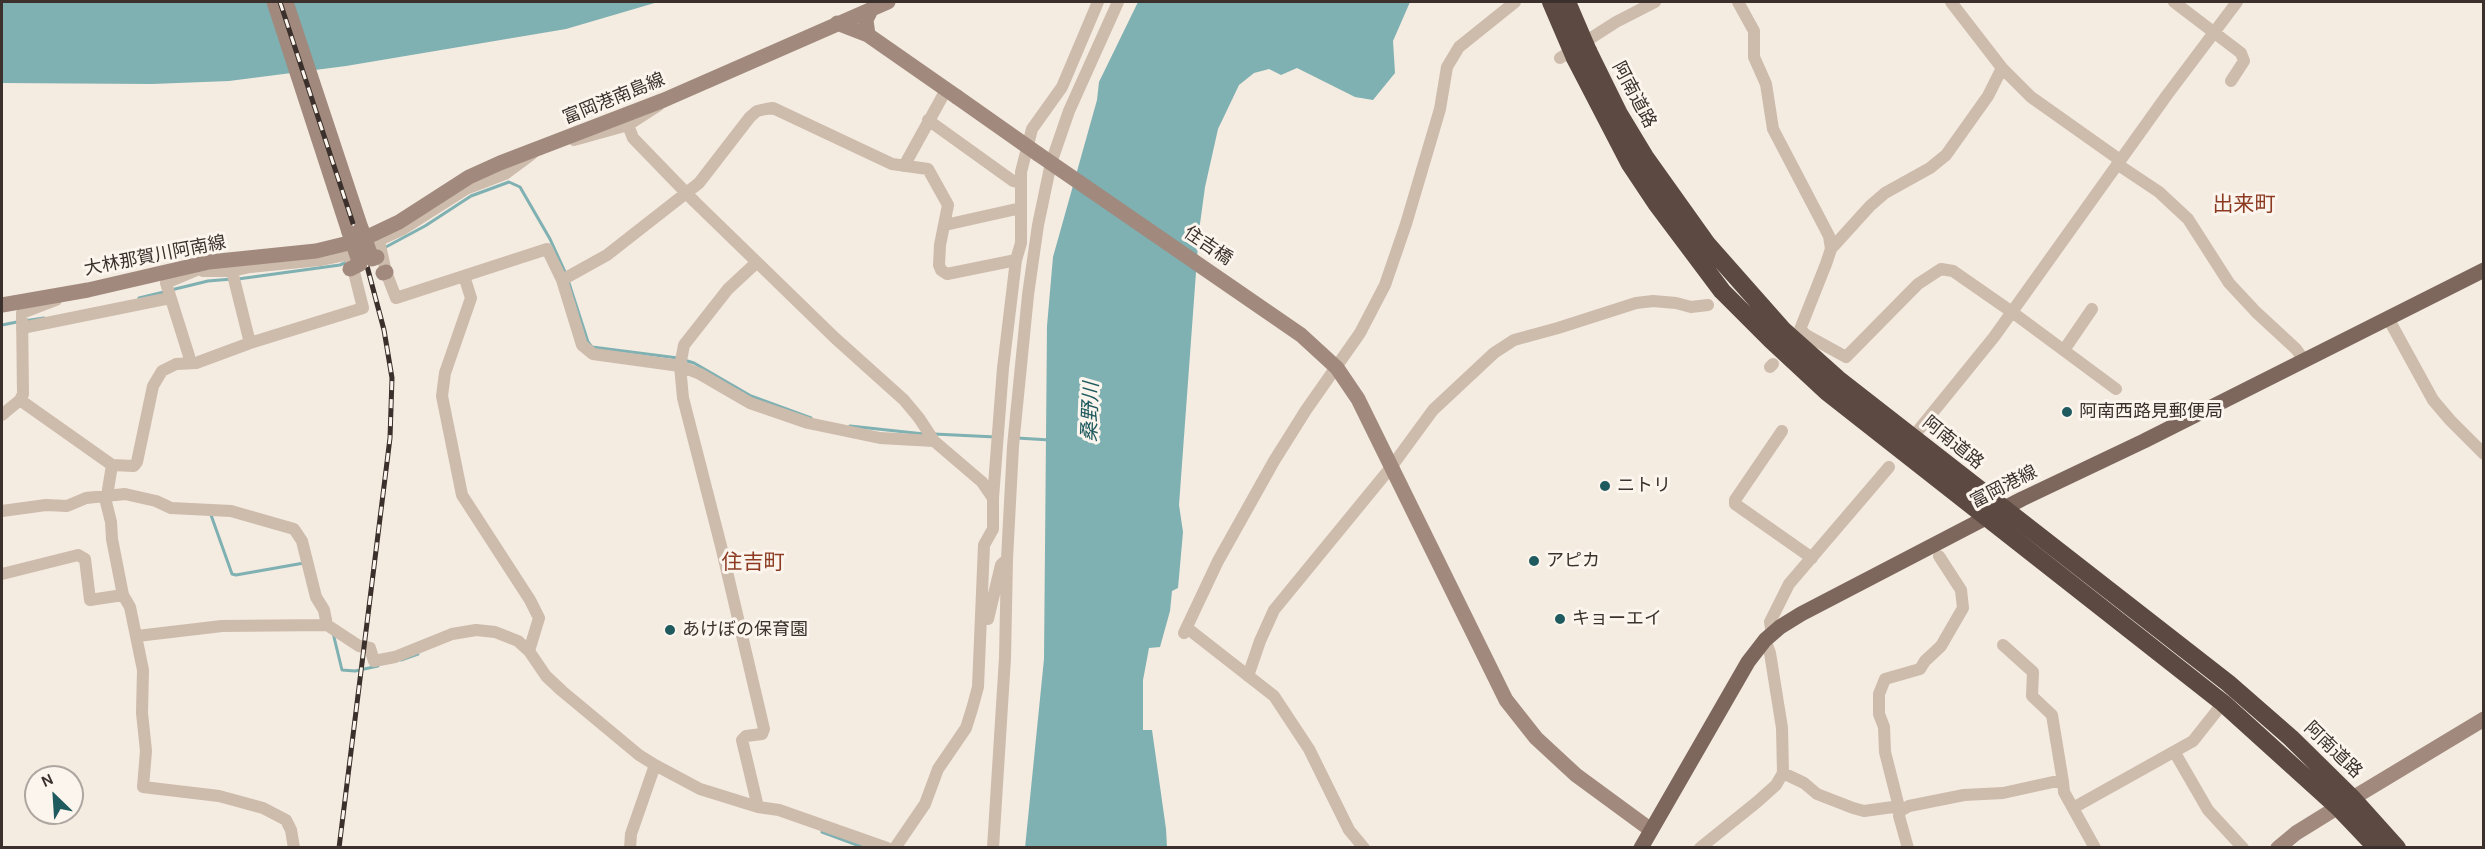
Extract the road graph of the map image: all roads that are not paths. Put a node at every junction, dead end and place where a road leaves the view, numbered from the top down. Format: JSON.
{"nodes":[{"id":1,"x":274,"y":2,"type":"edge"},
{"id":2,"x":286,"y":2,"type":"edge"},
{"id":3,"x":888,"y":2,"type":"edge"},
{"id":4,"x":1098,"y":2,"type":"edge"},
{"id":5,"x":1118,"y":2,"type":"edge"},
{"id":6,"x":1515,"y":2,"type":"edge"},
{"id":7,"x":1551,"y":2,"type":"edge"},
{"id":8,"x":1567,"y":2,"type":"edge"},
{"id":9,"x":1654,"y":2,"type":"edge"},
{"id":10,"x":1738,"y":2,"type":"edge"},
{"id":11,"x":1951,"y":2,"type":"edge"},
{"id":12,"x":2174,"y":2,"type":"edge"},
{"id":13,"x":2237,"y":2,"type":"edge"},
{"id":14,"x":872,"y":8,"type":"junction"},
{"id":15,"x":837,"y":23,"type":"junction"},
{"id":16,"x":2214,"y":32,"type":"junction"},
{"id":17,"x":868,"y":35,"type":"junction"},
{"id":18,"x":1574,"y":56,"type":"junction"},
{"id":19,"x":2001,"y":68,"type":"junction"},
{"id":20,"x":2231,"y":81,"type":"dead end"},
{"id":21,"x":951,"y":94,"type":"junction"},
{"id":22,"x":664,"y":100,"type":"junction"},
{"id":23,"x":928,"y":120,"type":"junction"},
{"id":24,"x":628,"y":125,"type":"junction"},
{"id":25,"x":563,"y":140,"type":"junction"},
{"id":26,"x":535,"y":151,"type":"junction"},
{"id":27,"x":2119,"y":162,"type":"junction"},
{"id":28,"x":1055,"y":165,"type":"junction"},
{"id":29,"x":904,"y":166,"type":"junction"},
{"id":30,"x":1021,"y":183,"type":"junction"},
{"id":31,"x":687,"y":193,"type":"junction"},
{"id":32,"x":1021,"y":208,"type":"junction"},
{"id":33,"x":351,"y":217,"type":"junction"},
{"id":34,"x":945,"y":225,"type":"junction"},
{"id":35,"x":380,"y":249,"type":"junction"},
{"id":36,"x":1831,"y":249,"type":"junction"},
{"id":37,"x":1016,"y":261,"type":"junction"},
{"id":38,"x":756,"y":262,"type":"junction"},
{"id":39,"x":351,"y":265,"type":"junction"},
{"id":40,"x":197,"y":267,"type":"junction"},
{"id":41,"x":2484,"y":270,"type":"edge"},
{"id":42,"x":464,"y":276,"type":"junction"},
{"id":43,"x":233,"y":277,"type":"junction"},
{"id":44,"x":566,"y":278,"type":"junction"},
{"id":45,"x":168,"y":293,"type":"junction"},
{"id":46,"x":57,"y":295,"type":"junction"},
{"id":47,"x":2,"y":305,"type":"edge"},
{"id":48,"x":1708,"y":305,"type":"dead end"},
{"id":49,"x":2092,"y":309,"type":"dead end"},
{"id":50,"x":2012,"y":312,"type":"junction"},
{"id":51,"x":2388,"y":318,"type":"junction"},
{"id":52,"x":22,"y":328,"type":"junction"},
{"id":53,"x":250,"y":343,"type":"junction"},
{"id":54,"x":2064,"y":350,"type":"junction"},
{"id":55,"x":2304,"y":360,"type":"junction"},
{"id":56,"x":681,"y":361,"type":"junction"},
{"id":57,"x":188,"y":362,"type":"junction"},
{"id":58,"x":1334,"y":365,"type":"junction"},
{"id":59,"x":2116,"y":389,"type":"dead end"},
{"id":60,"x":20,"y":400,"type":"junction"},
{"id":61,"x":2,"y":415,"type":"edge"},
{"id":62,"x":1782,"y":431,"type":"dead end"},
{"id":63,"x":931,"y":436,"type":"junction"},
{"id":64,"x":1912,"y":438,"type":"junction"},
{"id":65,"x":2484,"y":454,"type":"edge"},
{"id":66,"x":112,"y":465,"type":"junction"},
{"id":67,"x":1392,"y":466,"type":"junction"},
{"id":68,"x":1889,"y":467,"type":"dead end"},
{"id":69,"x":107,"y":495,"type":"junction"},
{"id":70,"x":993,"y":498,"type":"junction"},
{"id":71,"x":2,"y":511,"type":"edge"},
{"id":72,"x":1994,"y":513,"type":"junction"},
{"id":73,"x":1940,"y":556,"type":"dead end"},
{"id":74,"x":1812,"y":558,"type":"junction"},
{"id":75,"x":1006,"y":559,"type":"junction"},
{"id":76,"x":2,"y":574,"type":"edge"},
{"id":77,"x":123,"y":595,"type":"junction"},
{"id":78,"x":327,"y":625,"type":"junction"},
{"id":79,"x":137,"y":636,"type":"junction"},
{"id":80,"x":1768,"y":637,"type":"junction"},
{"id":81,"x":980,"y":643,"type":"junction"},
{"id":82,"x":2003,"y":645,"type":"dead end"},
{"id":83,"x":529,"y":651,"type":"junction"},
{"id":84,"x":1248,"y":676,"type":"junction"},
{"id":85,"x":2223,"y":703,"type":"junction"},
{"id":86,"x":2484,"y":719,"type":"edge"},
{"id":87,"x":2175,"y":753,"type":"junction"},
{"id":88,"x":656,"y":765,"type":"junction"},
{"id":89,"x":1783,"y":773,"type":"junction"},
{"id":90,"x":2062,"y":782,"type":"junction"},
{"id":91,"x":2346,"y":803,"type":"junction"},
{"id":92,"x":758,"y":807,"type":"junction"},
{"id":93,"x":2073,"y":808,"type":"junction"},
{"id":94,"x":1900,"y":811,"type":"junction"},
{"id":95,"x":1652,"y":830,"type":"junction"},
{"id":96,"x":294,"y":848,"type":"edge"},
{"id":97,"x":630,"y":848,"type":"edge"},
{"id":98,"x":887,"y":848,"type":"edge"},
{"id":99,"x":895,"y":848,"type":"edge"},
{"id":100,"x":993,"y":848,"type":"edge"},
{"id":101,"x":1364,"y":848,"type":"edge"},
{"id":102,"x":1641,"y":848,"type":"edge"},
{"id":103,"x":1700,"y":848,"type":"edge"},
{"id":104,"x":1908,"y":848,"type":"edge"},
{"id":105,"x":2096,"y":848,"type":"edge"},
{"id":106,"x":2243,"y":848,"type":"edge"},
{"id":107,"x":2278,"y":848,"type":"edge"},
{"id":108,"x":2377,"y":848,"type":"edge"},
{"id":109,"x":2397,"y":848,"type":"edge"}],
"edges":[{"from":1,"to":33,"type":"main road"},
{"from":2,"to":33,"type":"main road"},
{"from":3,"to":14,"type":"main road","name":"富岡港南島線"},
{"from":4,"to":30,"type":"street"},
{"from":5,"to":28,"type":"street"},
{"from":6,"to":58,"type":"street"},
{"from":7,"to":18,"type":"highway","name":"阿南道路","bridge":true},
{"from":8,"to":18,"type":"highway","name":"阿南道路","bridge":true},
{"from":9,"to":18,"type":"street"},
{"from":10,"to":36,"type":"street"},
{"from":11,"to":19,"type":"street"},
{"from":12,"to":16,"type":"street"},
{"from":13,"to":16,"type":"street"},
{"from":14,"to":15,"type":"main road","name":"富岡港南島線"},
{"from":14,"to":17,"type":"main road"},
{"from":15,"to":17,"type":"main road","name":"住吉橋"},
{"from":15,"to":22,"type":"main road","name":"富岡港南島線"},
{"from":16,"to":20,"type":"street"},
{"from":16,"to":27,"type":"street"},
{"from":17,"to":21,"type":"main road","name":"住吉橋"},
{"from":18,"to":64,"type":"highway","name":"阿南道路"},
{"from":18,"to":72,"type":"highway","name":"阿南道路"},
{"from":19,"to":27,"type":"street"},
{"from":19,"to":36,"type":"street"},
{"from":21,"to":23,"type":"street"},
{"from":21,"to":28,"type":"main road","name":"住吉橋","bridge":true},
{"from":22,"to":24,"type":"street"},
{"from":22,"to":25,"type":"main road","name":"富岡港南島線"},
{"from":23,"to":29,"type":"street"},
{"from":23,"to":30,"type":"street"},
{"from":24,"to":25,"type":"street"},
{"from":24,"to":31,"type":"street"},
{"from":25,"to":26,"type":"main road","name":"富岡港南島線"},
{"from":26,"to":33,"type":"main road","name":"富岡港南島線"},
{"from":26,"to":35,"type":"street"},
{"from":27,"to":50,"type":"street"},
{"from":27,"to":55,"type":"street"},
{"from":28,"to":58,"type":"main road","name":"住吉橋"},
{"from":28,"to":75,"type":"street"},
{"from":29,"to":31,"type":"street"},
{"from":29,"to":34,"type":"street"},
{"from":30,"to":32,"type":"street"},
{"from":31,"to":38,"type":"street"},
{"from":31,"to":44,"type":"street"},
{"from":32,"to":34,"type":"street"},
{"from":32,"to":37,"type":"street"},
{"from":33,"to":35,"type":"main road","bridge":true},
{"from":33,"to":39,"type":"main road","bridge":true},
{"from":33,"to":40,"type":"main road","name":"大林那賀川阿南線"},
{"from":34,"to":37,"type":"street"},
{"from":35,"to":39,"type":"street"},
{"from":35,"to":42,"type":"street"},
{"from":36,"to":50,"type":"street"},
{"from":37,"to":70,"type":"street"},
{"from":38,"to":56,"type":"street"},
{"from":38,"to":63,"type":"street"},
{"from":39,"to":43,"type":"street"},
{"from":39,"to":53,"type":"street"},
{"from":40,"to":43,"type":"street"},
{"from":40,"to":45,"type":"street"},
{"from":40,"to":46,"type":"main road","name":"大林那賀川阿南線"},
{"from":41,"to":51,"type":"main road","name":"富岡港線"},
{"from":42,"to":44,"type":"street"},
{"from":42,"to":83,"type":"street"},
{"from":43,"to":53,"type":"street"},
{"from":44,"to":56,"type":"street"},
{"from":45,"to":52,"type":"street"},
{"from":45,"to":57,"type":"street"},
{"from":46,"to":47,"type":"main road","name":"大林那賀川阿南線"},
{"from":46,"to":52,"type":"street"},
{"from":48,"to":67,"type":"street"},
{"from":49,"to":54,"type":"street"},
{"from":50,"to":54,"type":"street"},
{"from":50,"to":64,"type":"street"},
{"from":51,"to":55,"type":"main road","name":"富岡港線"},
{"from":51,"to":65,"type":"street"},
{"from":52,"to":60,"type":"street"},
{"from":53,"to":57,"type":"street"},
{"from":54,"to":59,"type":"street"},
{"from":55,"to":72,"type":"main road","name":"富岡港線"},
{"from":56,"to":63,"type":"street"},
{"from":56,"to":92,"type":"street"},
{"from":57,"to":66,"type":"street"},
{"from":58,"to":67,"type":"main road","name":"住吉橋"},
{"from":58,"to":84,"type":"street"},
{"from":60,"to":61,"type":"street"},
{"from":60,"to":66,"type":"street"},
{"from":62,"to":74,"type":"street"},
{"from":63,"to":70,"type":"street"},
{"from":64,"to":72,"type":"highway","name":"阿南道路"},
{"from":66,"to":69,"type":"street"},
{"from":67,"to":84,"type":"street"},
{"from":67,"to":95,"type":"main road","name":"住吉橋"},
{"from":68,"to":74,"type":"street"},
{"from":69,"to":71,"type":"street"},
{"from":69,"to":77,"type":"street"},
{"from":69,"to":78,"type":"street"},
{"from":70,"to":81,"type":"street"},
{"from":72,"to":80,"type":"main road","name":"富岡港線"},
{"from":72,"to":85,"type":"highway","name":"阿南道路"},
{"from":72,"to":91,"type":"highway","name":"阿南道路"},
{"from":73,"to":94,"type":"street"},
{"from":74,"to":80,"type":"street"},
{"from":75,"to":81,"type":"street"},
{"from":75,"to":100,"type":"street"},
{"from":76,"to":77,"type":"street"},
{"from":77,"to":79,"type":"street"},
{"from":78,"to":79,"type":"street"},
{"from":78,"to":83,"type":"street"},
{"from":79,"to":96,"type":"street"},
{"from":80,"to":89,"type":"street"},
{"from":80,"to":95,"type":"main road","name":"富岡港線"},
{"from":81,"to":99,"type":"street"},
{"from":82,"to":90,"type":"street"},
{"from":83,"to":88,"type":"street"},
{"from":84,"to":101,"type":"street"},
{"from":85,"to":87,"type":"street"},
{"from":85,"to":91,"type":"highway","name":"阿南道路"},
{"from":86,"to":91,"type":"main road"},
{"from":87,"to":93,"type":"street"},
{"from":87,"to":106,"type":"street"},
{"from":88,"to":92,"type":"street"},
{"from":88,"to":97,"type":"street"},
{"from":89,"to":94,"type":"street"},
{"from":89,"to":103,"type":"street"},
{"from":90,"to":93,"type":"street"},
{"from":90,"to":94,"type":"street"},
{"from":91,"to":107,"type":"main road"},
{"from":91,"to":108,"type":"highway","name":"阿南道路"},
{"from":91,"to":109,"type":"highway","name":"阿南道路"},
{"from":92,"to":98,"type":"street"},
{"from":93,"to":105,"type":"street"},
{"from":94,"to":104,"type":"street"},
{"from":95,"to":102,"type":"main road","name":"富岡港線"}]}
